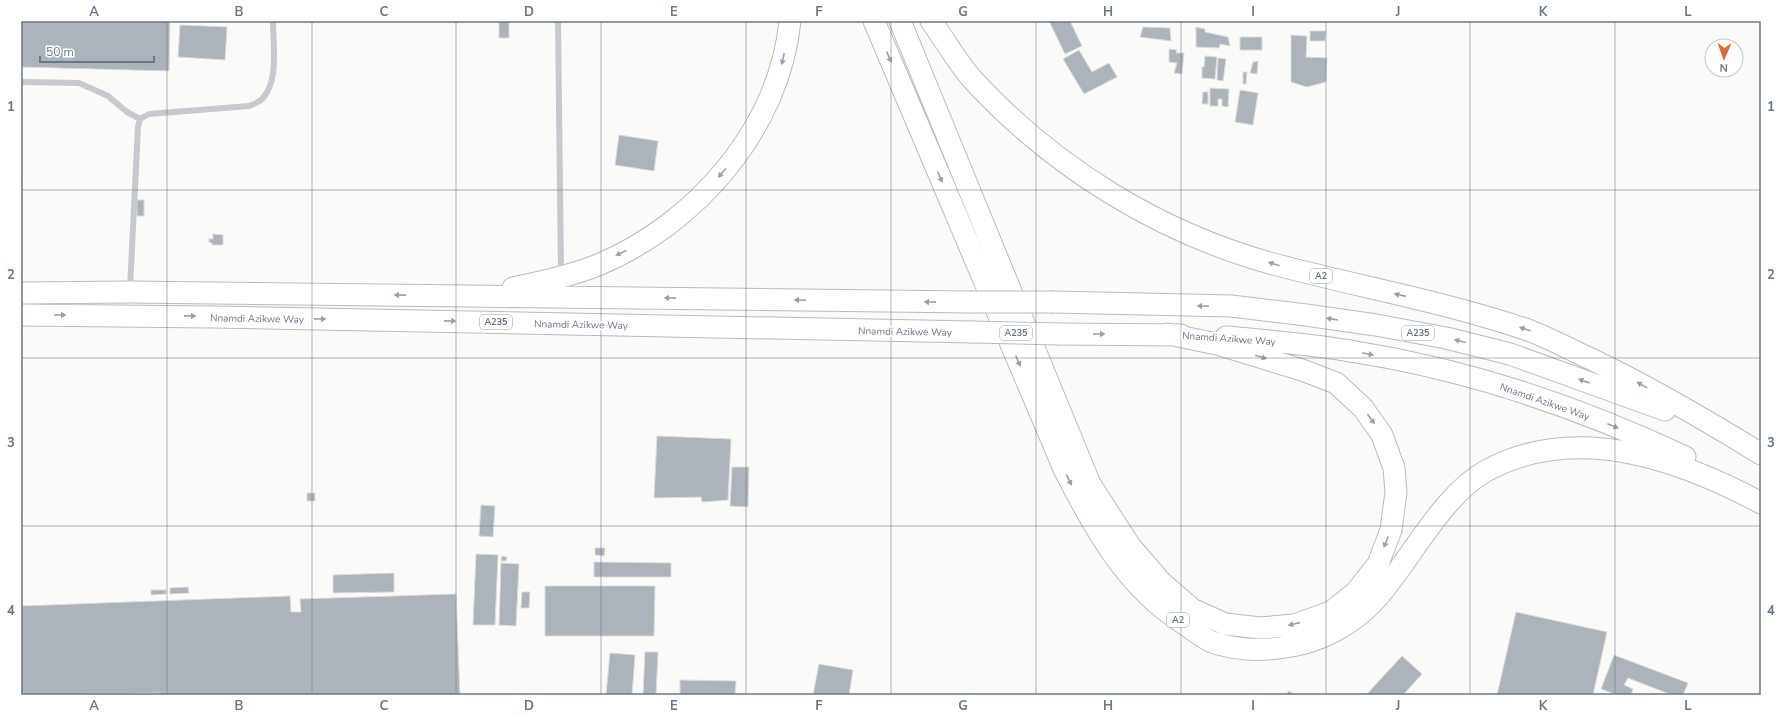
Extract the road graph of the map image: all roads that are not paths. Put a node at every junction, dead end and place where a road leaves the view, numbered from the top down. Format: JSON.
{"nodes":[{"id":1,"x":273,"y":21,"type":"edge"},
{"id":2,"x":558,"y":21,"type":"edge"},
{"id":3,"x":790,"y":21,"type":"edge"},
{"id":4,"x":874,"y":21,"type":"edge"},
{"id":5,"x":900,"y":21,"type":"edge"},
{"id":6,"x":931,"y":21,"type":"edge"},
{"id":7,"x":21,"y":82,"type":"edge"},
{"id":8,"x":140,"y":119,"type":"junction"},
{"id":9,"x":561,"y":277,"type":"junction"},
{"id":10,"x":130,"y":292,"type":"junction"},
{"id":11,"x":21,"y":293,"type":"edge"},
{"id":12,"x":476,"y":296,"type":"junction"},
{"id":13,"x":21,"y":315,"type":"edge"},
{"id":14,"x":1168,"y":334,"type":"junction"},
{"id":15,"x":1761,"y":454,"type":"edge"},
{"id":16,"x":1761,"y":457,"type":"edge"},
{"id":17,"x":1761,"y":495,"type":"edge"},
{"id":18,"x":1761,"y":502,"type":"edge"}],
"edges":[{"from":1,"to":8,"type":"lane"},
{"from":2,"to":9,"type":"lane"},
{"from":3,"to":9,"type":"highway","one_way":true},
{"from":4,"to":18,"type":"highway","number":"A2","one_way":true},
{"from":14,"to":5,"type":"highway","one_way":true},
{"from":15,"to":6,"type":"highway","number":"A2","one_way":true},
{"from":7,"to":8,"type":"lane"},
{"from":8,"to":10,"type":"lane"},
{"from":9,"to":12,"type":"highway"},
{"from":10,"to":11,"type":"highway","number":"A235"},
{"from":12,"to":10,"type":"highway","number":"A235","one_way":true},
{"from":16,"to":12,"type":"highway","number":"A235","one_way":true,"bridge":true},
{"from":13,"to":14,"type":"highway","name":"Nnamdi Azikwe Way","number":"A235","one_way":true,"bridge":true},
{"from":14,"to":17,"type":"highway","name":"Nnamdi Azikwe Way","number":"A235","one_way":true}]}
